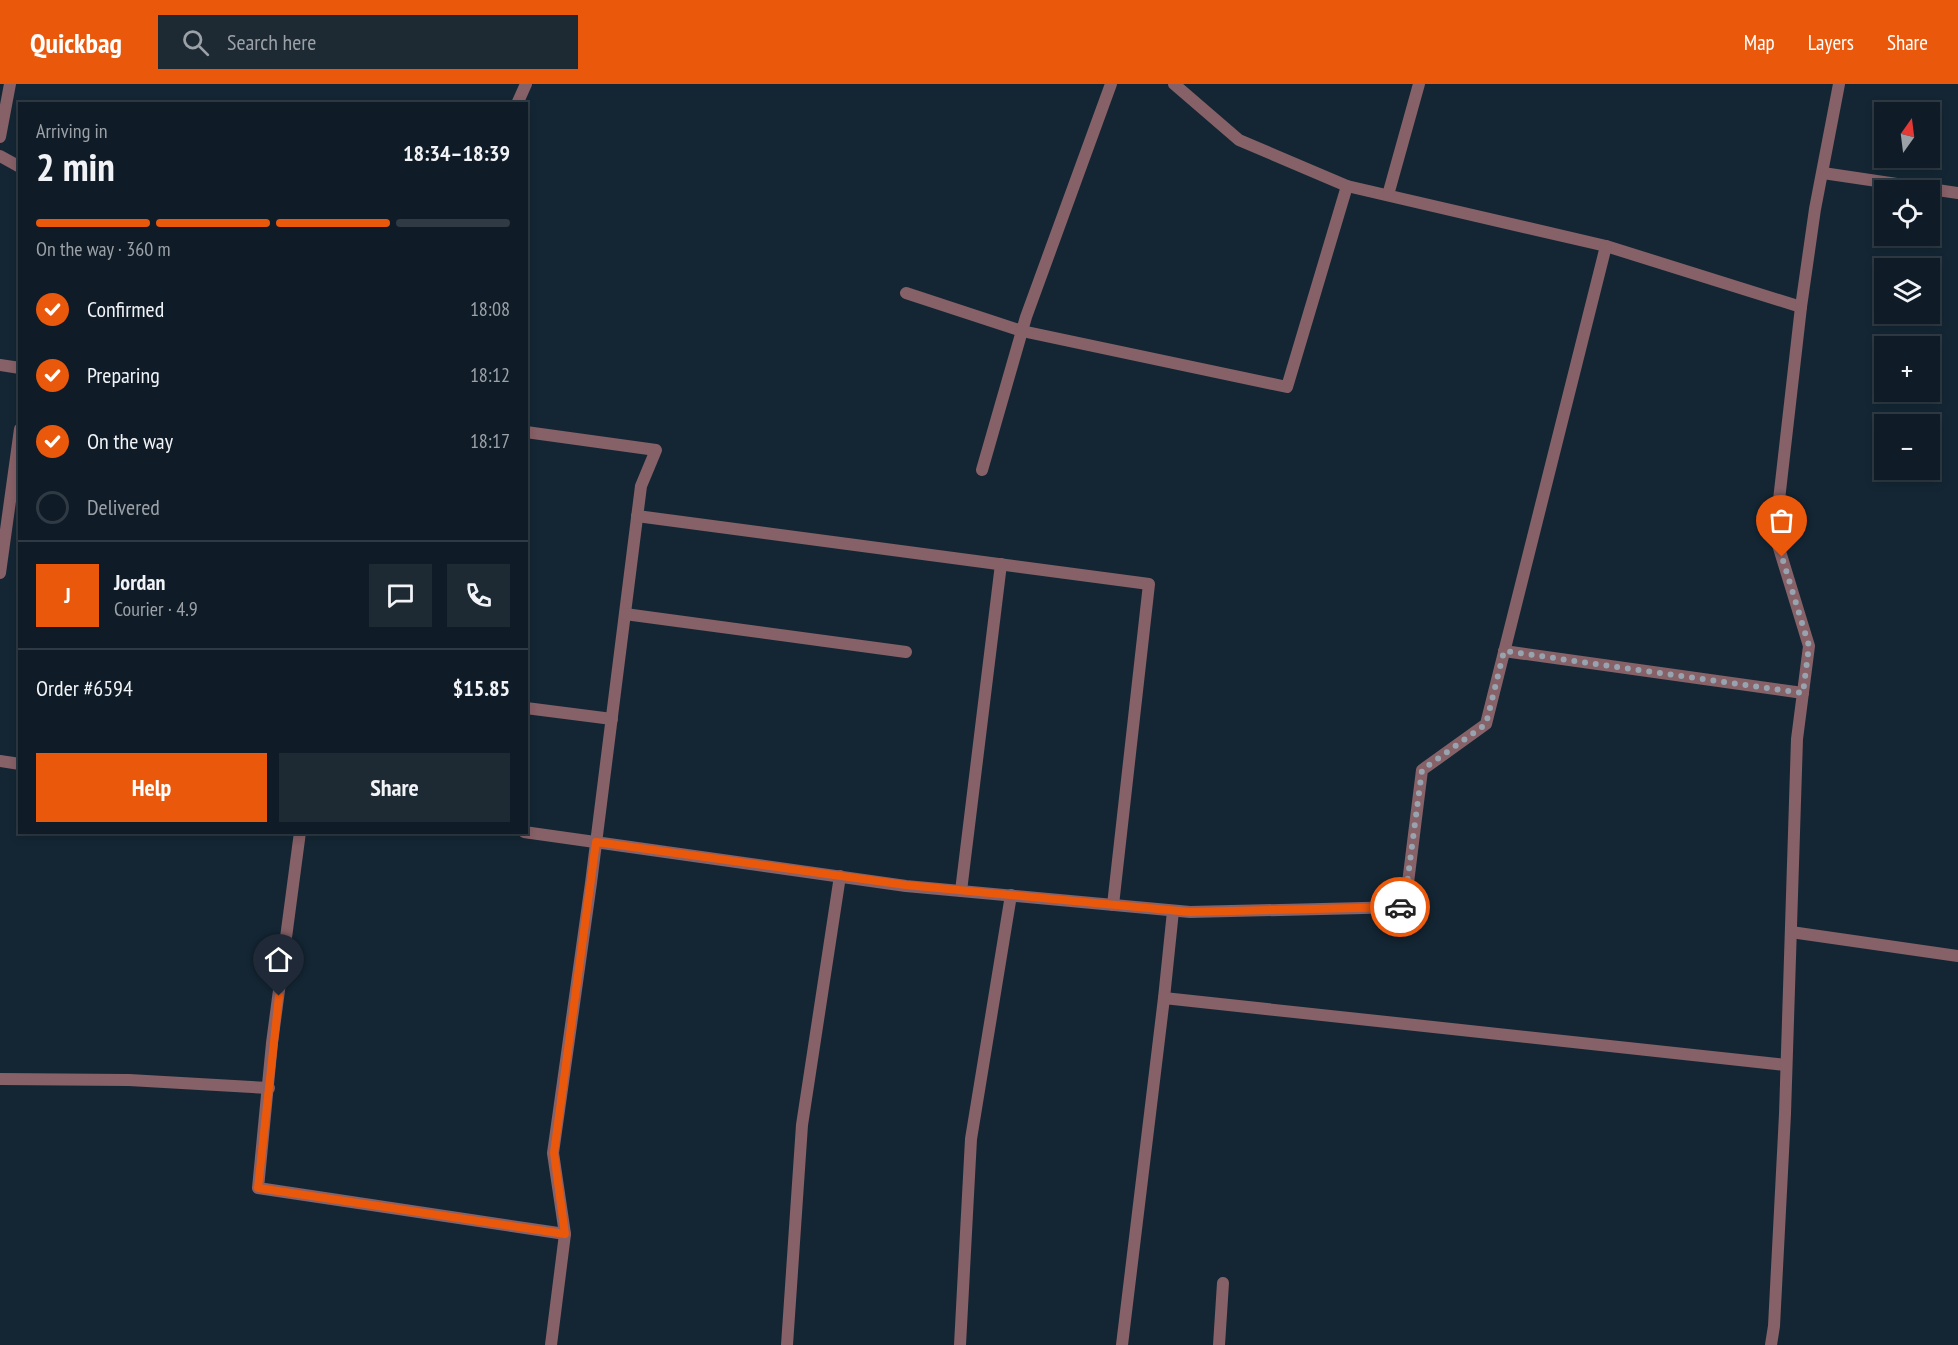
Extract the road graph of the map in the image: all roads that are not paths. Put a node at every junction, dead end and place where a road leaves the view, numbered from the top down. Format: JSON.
{"nodes":[{"id":1,"x":10,"y":84,"type":"edge"},
{"id":2,"x":525,"y":84,"type":"edge"},
{"id":3,"x":1111,"y":84,"type":"edge"},
{"id":4,"x":1174,"y":84,"type":"edge"},
{"id":5,"x":1419,"y":84,"type":"edge"},
{"id":6,"x":1839,"y":84,"type":"edge"},
{"id":7,"x":518,"y":102,"type":"edge"},
{"id":8,"x":0,"y":136,"type":"edge"},
{"id":9,"x":0,"y":156,"type":"edge"},
{"id":10,"x":18,"y":166,"type":"edge"},
{"id":11,"x":1823,"y":173,"type":"junction"},
{"id":12,"x":1347,"y":186,"type":"junction"},
{"id":13,"x":1958,"y":194,"type":"edge"},
{"id":14,"x":1388,"y":195,"type":"junction"},
{"id":15,"x":1606,"y":246,"type":"junction"},
{"id":16,"x":906,"y":293,"type":"dead end"},
{"id":17,"x":1801,"y":308,"type":"junction"},
{"id":18,"x":1022,"y":331,"type":"junction"},
{"id":19,"x":0,"y":365,"type":"edge"},
{"id":20,"x":18,"y":368,"type":"edge"},
{"id":21,"x":528,"y":432,"type":"edge"},
{"id":22,"x":18,"y":443,"type":"edge"},
{"id":23,"x":982,"y":470,"type":"dead end"},
{"id":24,"x":637,"y":516,"type":"junction"},
{"id":25,"x":1001,"y":564,"type":"junction"},
{"id":26,"x":0,"y":573,"type":"edge"},
{"id":27,"x":625,"y":614,"type":"junction"},
{"id":28,"x":1504,"y":651,"type":"junction"},
{"id":29,"x":906,"y":652,"type":"dead end"},
{"id":30,"x":1803,"y":693,"type":"junction"},
{"id":31,"x":528,"y":708,"type":"edge"},
{"id":32,"x":612,"y":719,"type":"junction"},
{"id":33,"x":0,"y":761,"type":"edge"},
{"id":34,"x":18,"y":764,"type":"edge"},
{"id":35,"x":528,"y":833,"type":"edge"},
{"id":36,"x":300,"y":834,"type":"edge"},
{"id":37,"x":596,"y":842,"type":"junction"},
{"id":38,"x":840,"y":876,"type":"junction"},
{"id":39,"x":961,"y":891,"type":"junction"},
{"id":40,"x":1011,"y":895,"type":"junction"},
{"id":41,"x":1113,"y":905,"type":"junction"},
{"id":42,"x":1173,"y":911,"type":"junction"},
{"id":43,"x":1791,"y":932,"type":"junction"},
{"id":44,"x":1958,"y":956,"type":"edge"},
{"id":45,"x":1164,"y":998,"type":"junction"},
{"id":46,"x":1786,"y":1065,"type":"junction"},
{"id":47,"x":0,"y":1079,"type":"edge"},
{"id":48,"x":268,"y":1088,"type":"junction"},
{"id":49,"x":565,"y":1234,"type":"junction"},
{"id":50,"x":1223,"y":1283,"type":"dead end"},
{"id":51,"x":551,"y":1345,"type":"edge"},
{"id":52,"x":787,"y":1345,"type":"edge"},
{"id":53,"x":960,"y":1345,"type":"edge"},
{"id":54,"x":1122,"y":1345,"type":"edge"},
{"id":55,"x":1219,"y":1345,"type":"edge"},
{"id":56,"x":1771,"y":1345,"type":"edge"}],
"edges":[{"from":1,"to":8,"type":"street"},
{"from":2,"to":7,"type":"street"},
{"from":3,"to":18,"type":"street"},
{"from":4,"to":12,"type":"street"},
{"from":5,"to":14,"type":"street"},
{"from":6,"to":11,"type":"street"},
{"from":9,"to":10,"type":"street"},
{"from":11,"to":13,"type":"street"},
{"from":11,"to":17,"type":"street"},
{"from":12,"to":14,"type":"street"},
{"from":12,"to":18,"type":"street"},
{"from":14,"to":15,"type":"street"},
{"from":15,"to":17,"type":"street"},
{"from":15,"to":28,"type":"street"},
{"from":16,"to":18,"type":"street"},
{"from":17,"to":30,"type":"street"},
{"from":18,"to":23,"type":"street"},
{"from":19,"to":20,"type":"street"},
{"from":21,"to":24,"type":"street"},
{"from":22,"to":26,"type":"street"},
{"from":24,"to":25,"type":"street"},
{"from":24,"to":27,"type":"street"},
{"from":25,"to":39,"type":"street"},
{"from":25,"to":41,"type":"street"},
{"from":27,"to":29,"type":"street"},
{"from":27,"to":32,"type":"street"},
{"from":28,"to":30,"type":"street"},
{"from":28,"to":42,"type":"street"},
{"from":30,"to":43,"type":"street"},
{"from":31,"to":32,"type":"street"},
{"from":32,"to":37,"type":"street"},
{"from":33,"to":34,"type":"street"},
{"from":35,"to":37,"type":"street"},
{"from":36,"to":48,"type":"street"},
{"from":37,"to":38,"type":"street"},
{"from":37,"to":49,"type":"street"},
{"from":38,"to":39,"type":"street"},
{"from":38,"to":52,"type":"street"},
{"from":39,"to":40,"type":"street"},
{"from":40,"to":41,"type":"street"},
{"from":40,"to":53,"type":"street"},
{"from":41,"to":42,"type":"street"},
{"from":42,"to":45,"type":"street"},
{"from":43,"to":44,"type":"street"},
{"from":43,"to":46,"type":"street"},
{"from":45,"to":46,"type":"street"},
{"from":45,"to":54,"type":"street"},
{"from":46,"to":56,"type":"street"},
{"from":47,"to":48,"type":"street"},
{"from":48,"to":49,"type":"street"},
{"from":49,"to":51,"type":"street"},
{"from":50,"to":55,"type":"street"}]}
